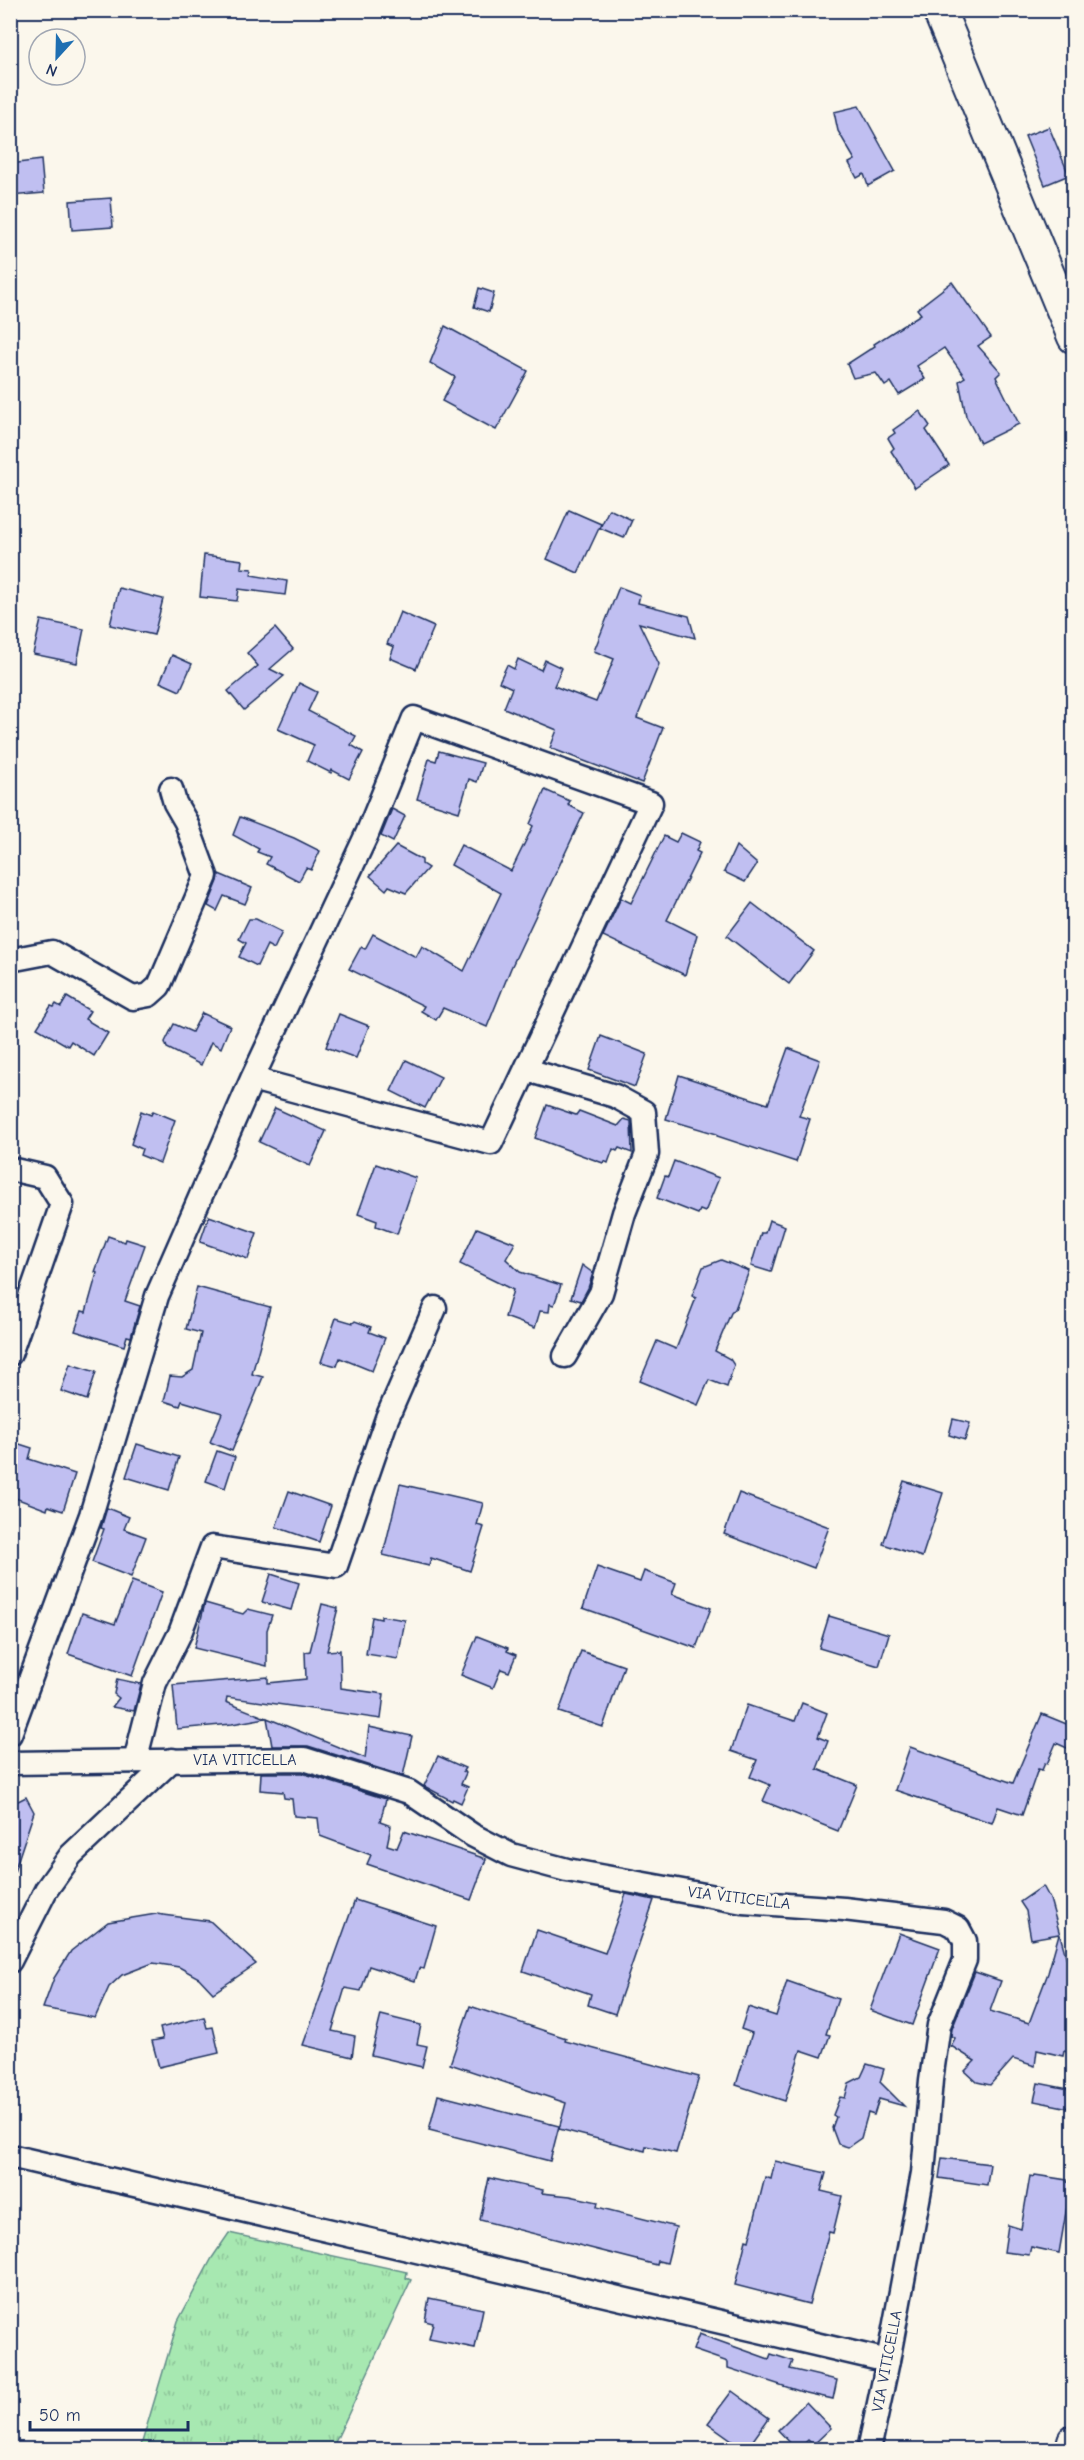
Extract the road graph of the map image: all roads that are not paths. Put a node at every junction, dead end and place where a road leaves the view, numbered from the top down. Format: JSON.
{"nodes":[{"id":1,"x":939,"y":10,"type":"edge"},
{"id":2,"x":1073,"y":334,"type":"edge"},
{"id":3,"x":171,"y":789,"type":"dead end"},
{"id":4,"x":10,"y":960,"type":"edge"},
{"id":5,"x":527,"y":1070,"type":"junction"},
{"id":6,"x":252,"y":1079,"type":"junction"},
{"id":7,"x":10,"y":1169,"type":"edge"},
{"id":8,"x":435,"y":1308,"type":"dead end"},
{"id":9,"x":10,"y":1354,"type":"edge"},
{"id":10,"x":565,"y":1356,"type":"dead end"},
{"id":11,"x":10,"y":1734,"type":"edge"},
{"id":12,"x":172,"y":1760,"type":"junction"},
{"id":13,"x":135,"y":1761,"type":"junction"},
{"id":14,"x":10,"y":1763,"type":"edge"},
{"id":15,"x":10,"y":1961,"type":"edge"},
{"id":16,"x":10,"y":2156,"type":"edge"},
{"id":17,"x":888,"y":2361,"type":"junction"},
{"id":18,"x":1074,"y":2441,"type":"edge"},
{"id":19,"x":869,"y":2450,"type":"edge"},
{"id":20,"x":1072,"y":2450,"type":"edge"}],
"edges":[{"from":1,"to":2,"type":"main road"},
{"from":3,"to":4,"type":"street"},
{"from":5,"to":6,"type":"street"},
{"from":5,"to":6,"type":"street"},
{"from":5,"to":10,"type":"street"},
{"from":6,"to":11,"type":"street"},
{"from":7,"to":9,"type":"street"},
{"from":8,"to":13,"type":"street"},
{"from":12,"to":13,"type":"street","name":"VIA VITICELLA"},
{"from":12,"to":15,"type":"street"},
{"from":12,"to":17,"type":"street","name":"VIA VITICELLA"},
{"from":13,"to":14,"type":"street","name":"VIA VITICELLA"},
{"from":16,"to":17,"type":"street"},
{"from":17,"to":19,"type":"street","name":"VIA VITICELLA"},
{"from":18,"to":20,"type":"main road"}]}
